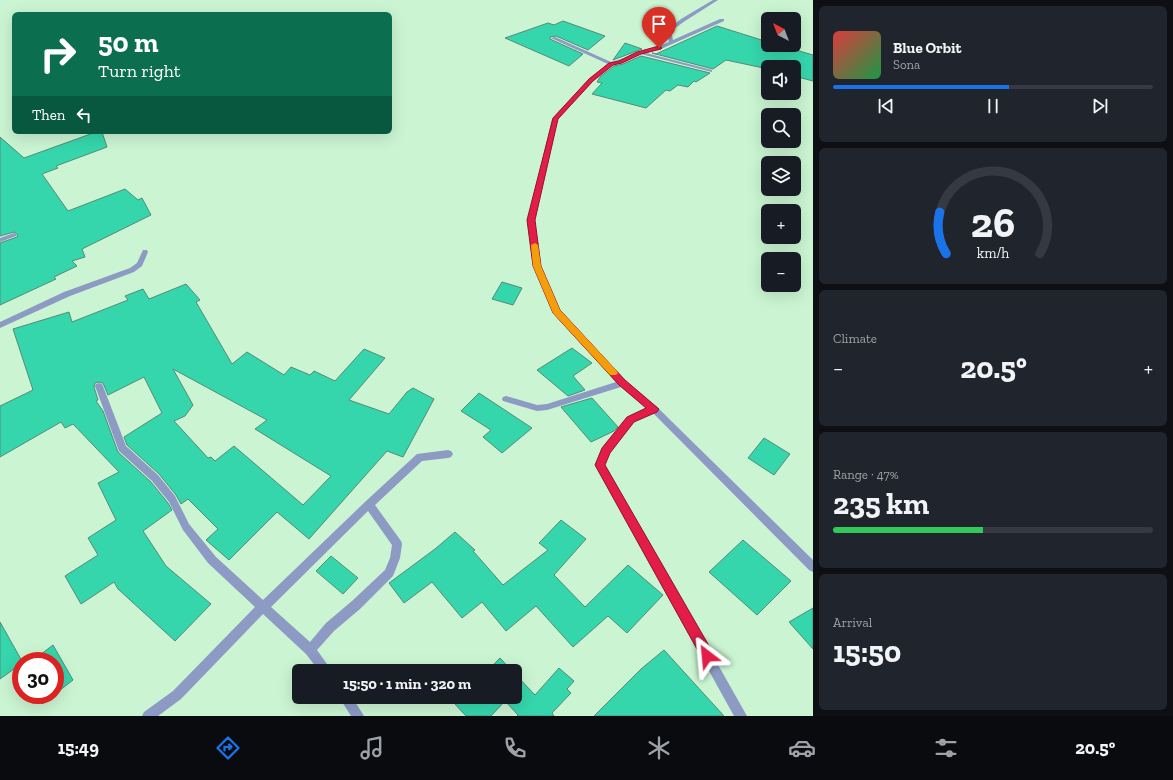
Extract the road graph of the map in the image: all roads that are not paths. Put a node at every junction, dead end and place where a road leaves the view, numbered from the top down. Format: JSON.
{"nodes":[{"id":1,"x":716,"y":0,"type":"edge"},
{"id":2,"x":722,"y":20,"type":"dead end"},
{"id":3,"x":553,"y":38,"type":"dead end"},
{"id":4,"x":671,"y":43,"type":"junction"},
{"id":5,"x":639,"y":53,"type":"junction"},
{"id":6,"x":611,"y":64,"type":"junction"},
{"id":7,"x":710,"y":71,"type":"dead end"},
{"id":8,"x":14,"y":235,"type":"dead end"},
{"id":9,"x":0,"y":240,"type":"edge"},
{"id":10,"x":145,"y":252,"type":"dead end"},
{"id":11,"x":0,"y":325,"type":"edge"},
{"id":12,"x":622,"y":382,"type":"junction"},
{"id":13,"x":99,"y":386,"type":"dead end"},
{"id":14,"x":506,"y":399,"type":"dead end"},
{"id":15,"x":654,"y":409,"type":"junction"},
{"id":16,"x":448,"y":454,"type":"dead end"},
{"id":17,"x":369,"y":504,"type":"junction"},
{"id":18,"x":813,"y":568,"type":"edge"},
{"id":19,"x":264,"y":606,"type":"junction"},
{"id":20,"x":310,"y":650,"type":"junction"},
{"id":21,"x":321,"y":664,"type":"edge"},
{"id":22,"x":350,"y":704,"type":"edge"},
{"id":23,"x":148,"y":716,"type":"edge"},
{"id":24,"x":358,"y":716,"type":"edge"},
{"id":25,"x":741,"y":716,"type":"edge"}],
"edges":[{"from":1,"to":4,"type":"street"},
{"from":2,"to":4,"type":"street"},
{"from":3,"to":6,"type":"street"},
{"from":4,"to":5,"type":"street"},
{"from":5,"to":6,"type":"street"},
{"from":5,"to":7,"type":"street"},
{"from":6,"to":12,"type":"street"},
{"from":8,"to":9,"type":"street"},
{"from":10,"to":11,"type":"street"},
{"from":12,"to":14,"type":"street"},
{"from":12,"to":15,"type":"street"},
{"from":13,"to":19,"type":"street"},
{"from":15,"to":18,"type":"street"},
{"from":15,"to":25,"type":"street"},
{"from":16,"to":17,"type":"street"},
{"from":17,"to":19,"type":"street"},
{"from":17,"to":20,"type":"street"},
{"from":19,"to":20,"type":"street"},
{"from":19,"to":23,"type":"street"},
{"from":20,"to":21,"type":"street"},
{"from":22,"to":24,"type":"street"}]}
